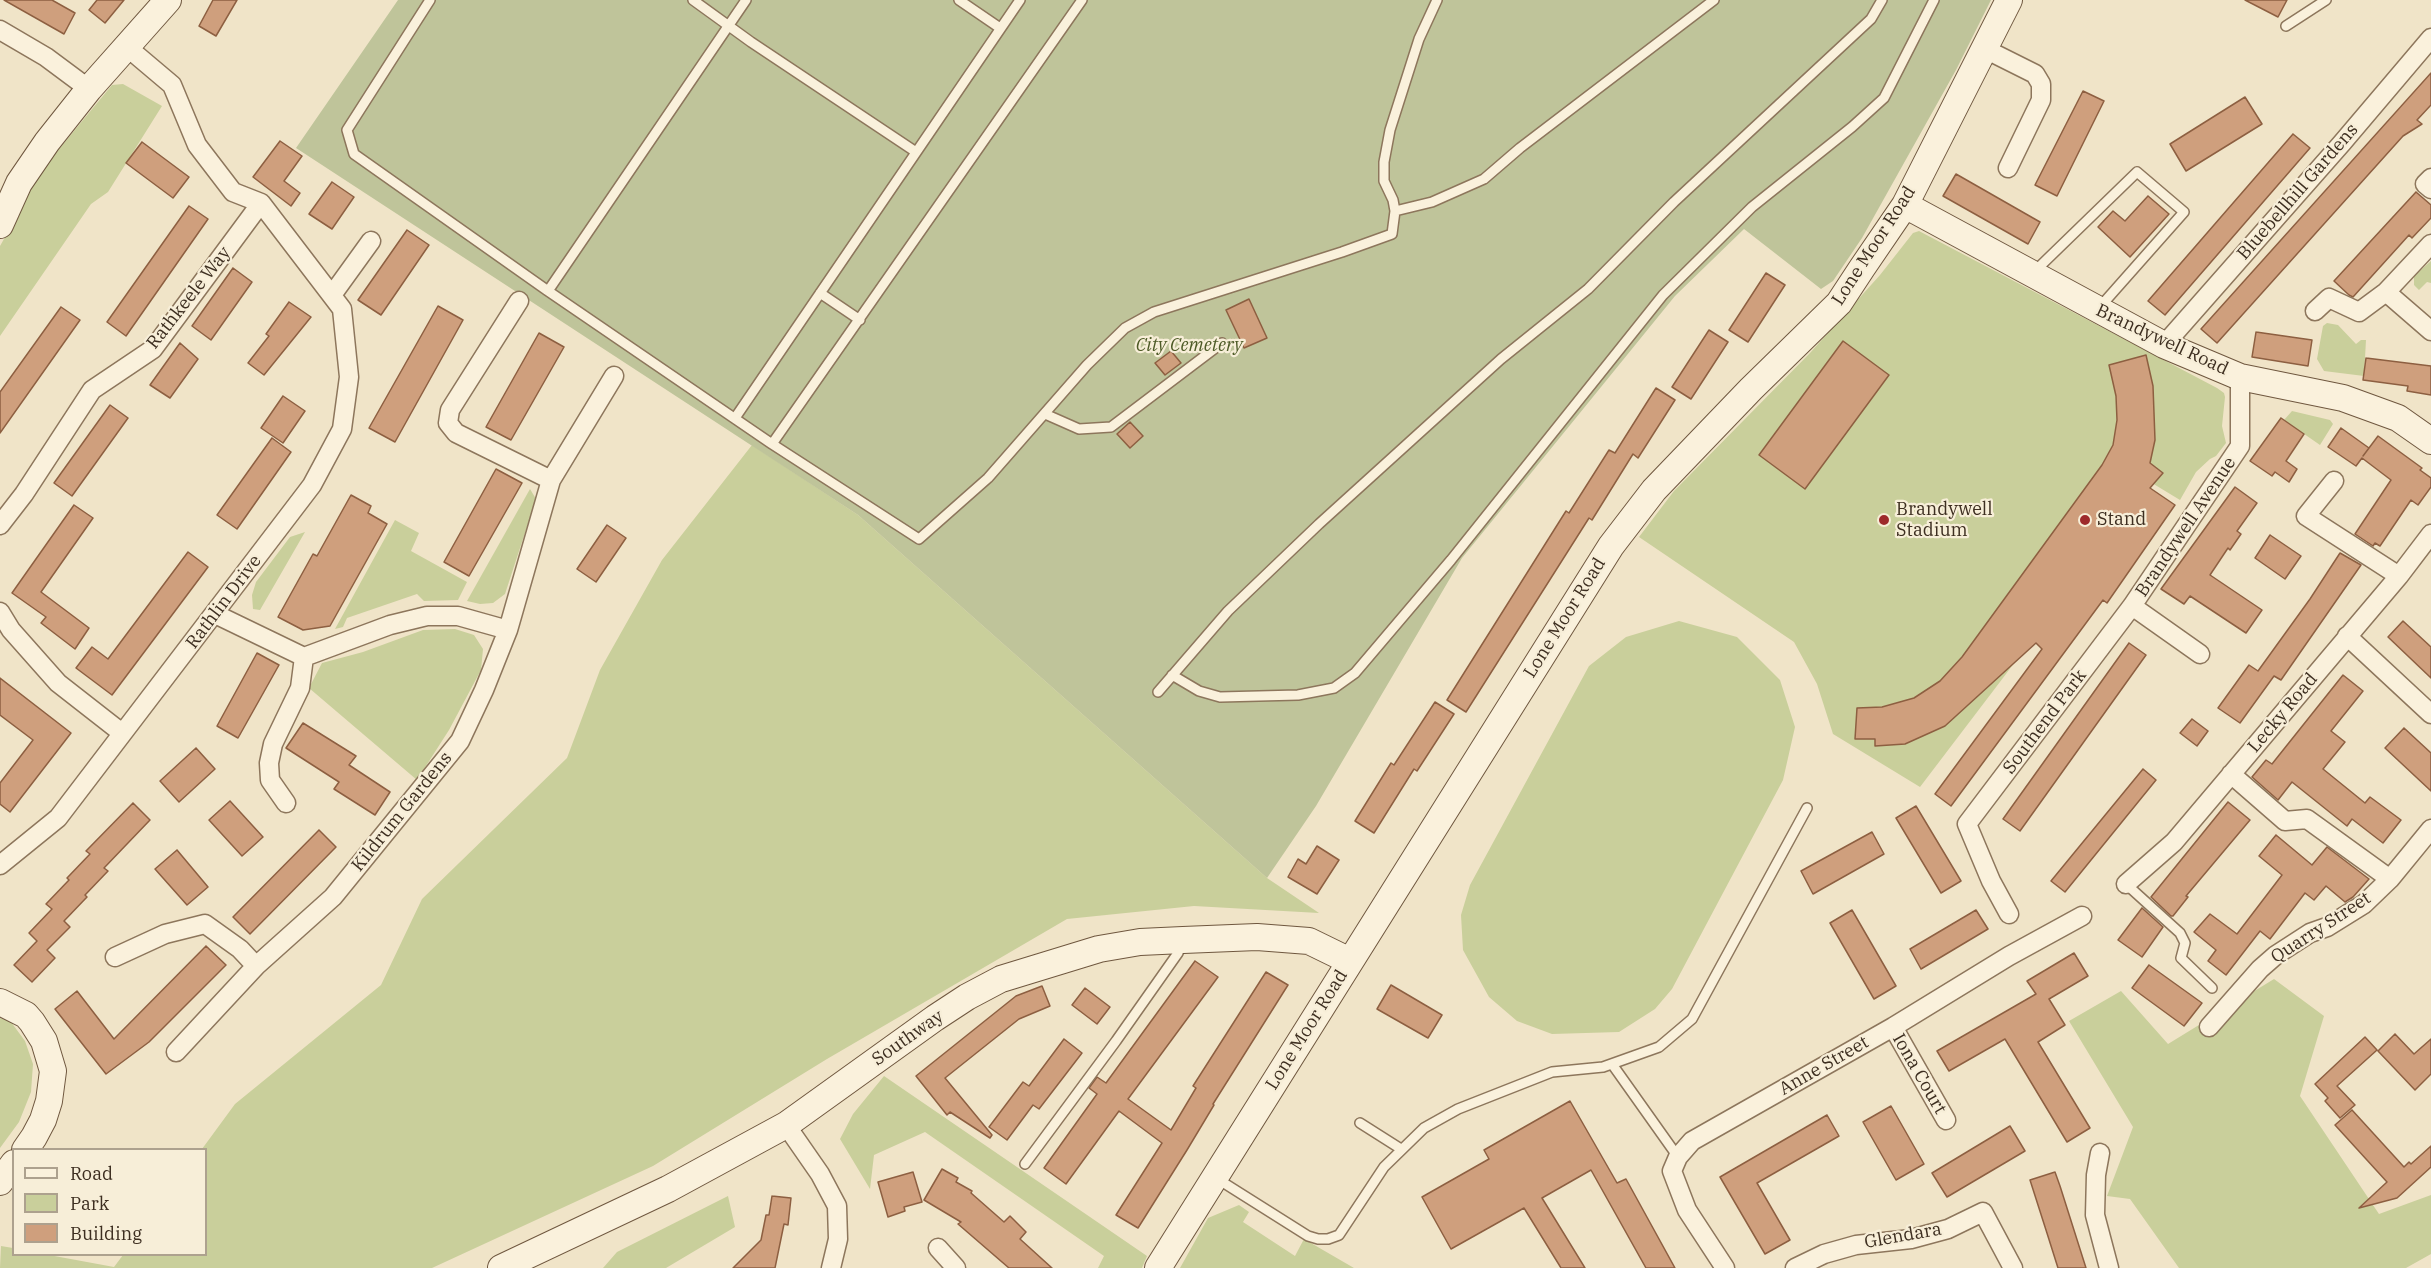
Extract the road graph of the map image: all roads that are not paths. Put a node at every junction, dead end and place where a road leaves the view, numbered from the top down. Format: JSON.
{"nodes":[{"id":1,"x":168,"y":0,"type":"edge"},
{"id":2,"x":430,"y":0,"type":"edge"},
{"id":3,"x":693,"y":0,"type":"edge"},
{"id":4,"x":746,"y":0,"type":"edge"},
{"id":5,"x":959,"y":0,"type":"edge"},
{"id":6,"x":1020,"y":0,"type":"edge"},
{"id":7,"x":1082,"y":0,"type":"edge"},
{"id":8,"x":1429,"y":0,"type":"edge"},
{"id":9,"x":1437,"y":0,"type":"edge"},
{"id":10,"x":1714,"y":0,"type":"edge"},
{"id":11,"x":1882,"y":0,"type":"edge"},
{"id":12,"x":1934,"y":0,"type":"edge"},
{"id":13,"x":2009,"y":0,"type":"edge"},
{"id":14,"x":2319,"y":1,"type":"edge"},
{"id":15,"x":1431,"y":10,"type":"junction"},
{"id":16,"x":728,"y":26,"type":"junction"},
{"id":17,"x":2286,"y":26,"type":"dead end"},
{"id":18,"x":1000,"y":28,"type":"junction"},
{"id":19,"x":0,"y":30,"type":"edge"},
{"id":20,"x":2431,"y":38,"type":"edge"},
{"id":21,"x":127,"y":47,"type":"junction"},
{"id":22,"x":1986,"y":49,"type":"junction"},
{"id":23,"x":89,"y":89,"type":"junction"},
{"id":24,"x":916,"y":152,"type":"junction"},
{"id":25,"x":2008,"y":168,"type":"dead end"},
{"id":26,"x":2431,"y":178,"type":"edge"},
{"id":27,"x":2431,"y":189,"type":"edge"},
{"id":28,"x":261,"y":203,"type":"junction"},
{"id":29,"x":1905,"y":205,"type":"junction"},
{"id":30,"x":1395,"y":211,"type":"junction"},
{"id":31,"x":0,"y":225,"type":"edge"},
{"id":32,"x":371,"y":241,"type":"dead end"},
{"id":33,"x":2431,"y":244,"type":"edge"},
{"id":34,"x":2032,"y":274,"type":"junction"},
{"id":35,"x":548,"y":291,"type":"junction"},
{"id":36,"x":2386,"y":292,"type":"junction"},
{"id":37,"x":820,"y":293,"type":"junction"},
{"id":38,"x":332,"y":295,"type":"junction"},
{"id":39,"x":519,"y":301,"type":"dead end"},
{"id":40,"x":2097,"y":310,"type":"junction"},
{"id":41,"x":2315,"y":311,"type":"dead end"},
{"id":42,"x":860,"y":320,"type":"junction"},
{"id":43,"x":2431,"y":331,"type":"edge"},
{"id":44,"x":1222,"y":343,"type":"dead end"},
{"id":45,"x":2164,"y":345,"type":"junction"},
{"id":46,"x":614,"y":376,"type":"dead end"},
{"id":47,"x":2240,"y":376,"type":"junction"},
{"id":48,"x":1045,"y":414,"type":"junction"},
{"id":49,"x":735,"y":418,"type":"junction"},
{"id":50,"x":2431,"y":441,"type":"edge"},
{"id":51,"x":772,"y":444,"type":"junction"},
{"id":52,"x":551,"y":480,"type":"junction"},
{"id":53,"x":2334,"y":481,"type":"dead end"},
{"id":54,"x":0,"y":525,"type":"edge"},
{"id":55,"x":2431,"y":534,"type":"edge"},
{"id":56,"x":2399,"y":576,"type":"junction"},
{"id":57,"x":2132,"y":606,"type":"junction"},
{"id":58,"x":0,"y":612,"type":"edge"},
{"id":59,"x":215,"y":614,"type":"junction"},
{"id":60,"x":508,"y":630,"type":"junction"},
{"id":61,"x":2348,"y":636,"type":"junction"},
{"id":62,"x":2200,"y":654,"type":"dead end"},
{"id":63,"x":304,"y":657,"type":"junction"},
{"id":64,"x":1172,"y":675,"type":"junction"},
{"id":65,"x":1158,"y":692,"type":"dead end"},
{"id":66,"x":2431,"y":714,"type":"edge"},
{"id":67,"x":122,"y":733,"type":"junction"},
{"id":68,"x":2231,"y":774,"type":"junction"},
{"id":69,"x":286,"y":803,"type":"dead end"},
{"id":70,"x":1807,"y":808,"type":"dead end"},
{"id":71,"x":2431,"y":829,"type":"edge"},
{"id":72,"x":0,"y":865,"type":"edge"},
{"id":73,"x":2390,"y":879,"type":"junction"},
{"id":74,"x":2127,"y":884,"type":"joint"},
{"id":75,"x":2009,"y":914,"type":"dead end"},
{"id":76,"x":2082,"y":916,"type":"dead end"},
{"id":77,"x":1183,"y":940,"type":"junction"},
{"id":78,"x":115,"y":957,"type":"dead end"},
{"id":79,"x":1350,"y":961,"type":"junction"},
{"id":80,"x":256,"y":966,"type":"junction"},
{"id":81,"x":2212,"y":988,"type":"dead end"},
{"id":82,"x":0,"y":1002,"type":"edge"},
{"id":83,"x":1893,"y":1027,"type":"junction"},
{"id":84,"x":2209,"y":1027,"type":"dead end"},
{"id":85,"x":176,"y":1052,"type":"dead end"},
{"id":86,"x":1612,"y":1064,"type":"junction"},
{"id":87,"x":1946,"y":1120,"type":"dead end"},
{"id":88,"x":1360,"y":1123,"type":"dead end"},
{"id":89,"x":786,"y":1125,"type":"junction"},
{"id":90,"x":26,"y":1148,"type":"edge"},
{"id":91,"x":1401,"y":1149,"type":"junction"},
{"id":92,"x":2100,"y":1153,"type":"dead end"},
{"id":93,"x":1678,"y":1157,"type":"junction"},
{"id":94,"x":1025,"y":1164,"type":"dead end"},
{"id":95,"x":12,"y":1166,"type":"edge"},
{"id":96,"x":1214,"y":1177,"type":"junction"},
{"id":97,"x":0,"y":1182,"type":"edge"},
{"id":98,"x":938,"y":1248,"type":"dead end"},
{"id":99,"x":1827,"y":1261,"type":"edge"},
{"id":100,"x":501,"y":1268,"type":"edge"},
{"id":101,"x":831,"y":1268,"type":"edge"},
{"id":102,"x":956,"y":1268,"type":"edge"},
{"id":103,"x":1158,"y":1268,"type":"edge"},
{"id":104,"x":1725,"y":1268,"type":"edge"},
{"id":105,"x":1795,"y":1268,"type":"edge"},
{"id":106,"x":2013,"y":1268,"type":"edge"},
{"id":107,"x":2109,"y":1268,"type":"edge"}],
"edges":[{"from":1,"to":21,"type":"street"},
{"from":2,"to":35,"type":"lane"},
{"from":3,"to":16,"type":"lane"},
{"from":4,"to":16,"type":"lane"},
{"from":5,"to":18,"type":"lane"},
{"from":6,"to":18,"type":"lane"},
{"from":7,"to":42,"type":"lane"},
{"from":8,"to":15,"type":"lane"},
{"from":9,"to":15,"type":"lane"},
{"from":10,"to":30,"type":"lane"},
{"from":11,"to":64,"type":"lane"},
{"from":12,"to":64,"type":"lane"},
{"from":13,"to":22,"type":"street","name":"Lone Moor Road"},
{"from":14,"to":17,"type":"lane"},
{"from":15,"to":30,"type":"lane"},
{"from":16,"to":24,"type":"lane"},
{"from":16,"to":35,"type":"lane"},
{"from":18,"to":24,"type":"lane"},
{"from":19,"to":23,"type":"street"},
{"from":20,"to":45,"type":"street","name":"Bluebellhill Gardens"},
{"from":21,"to":23,"type":"street"},
{"from":21,"to":28,"type":"street"},
{"from":22,"to":25,"type":"street"},
{"from":22,"to":29,"type":"street","name":"Lone Moor Road"},
{"from":23,"to":31,"type":"street"},
{"from":24,"to":37,"type":"lane"},
{"from":26,"to":27,"type":"street"},
{"from":28,"to":38,"type":"street","name":"Rathlin Drive"},
{"from":28,"to":54,"type":"street","name":"Rathkeele Way"},
{"from":29,"to":34,"type":"street","name":"Brandywell Road"},
{"from":29,"to":79,"type":"street","name":"Lone Moor Road"},
{"from":30,"to":48,"type":"lane"},
{"from":32,"to":38,"type":"street"},
{"from":33,"to":36,"type":"street"},
{"from":34,"to":40,"type":"street","name":"Brandywell Road"},
{"from":34,"to":40,"type":"lane"},
{"from":35,"to":49,"type":"lane"},
{"from":36,"to":41,"type":"street"},
{"from":36,"to":43,"type":"street"},
{"from":37,"to":42,"type":"lane"},
{"from":37,"to":49,"type":"lane"},
{"from":38,"to":59,"type":"street","name":"Rathlin Drive"},
{"from":39,"to":52,"type":"street"},
{"from":40,"to":45,"type":"street","name":"Brandywell Road"},
{"from":42,"to":51,"type":"lane"},
{"from":44,"to":48,"type":"lane"},
{"from":45,"to":47,"type":"street","name":"Brandywell Road"},
{"from":46,"to":52,"type":"street","name":"Kildrum Gardens"},
{"from":47,"to":50,"type":"street","name":"Brandywell Road"},
{"from":47,"to":57,"type":"street","name":"Brandywell Avenue"},
{"from":48,"to":51,"type":"lane"},
{"from":49,"to":51,"type":"lane"},
{"from":52,"to":60,"type":"street","name":"Kildrum Gardens"},
{"from":53,"to":56,"type":"street"},
{"from":55,"to":56,"type":"street","name":"Lecky Road"},
{"from":56,"to":61,"type":"street","name":"Lecky Road"},
{"from":57,"to":62,"type":"street"},
{"from":57,"to":75,"type":"street","name":"Southend Park"},
{"from":58,"to":67,"type":"street"},
{"from":59,"to":63,"type":"street"},
{"from":59,"to":67,"type":"street","name":"Rathlin Drive"},
{"from":60,"to":63,"type":"street"},
{"from":60,"to":80,"type":"street","name":"Kildrum Gardens"},
{"from":61,"to":66,"type":"street"},
{"from":61,"to":68,"type":"street","name":"Lecky Road"},
{"from":63,"to":69,"type":"street"},
{"from":64,"to":65,"type":"lane"},
{"from":67,"to":72,"type":"street","name":"Rathlin Drive"},
{"from":68,"to":73,"type":"street"},
{"from":68,"to":74,"type":"street","name":"Lecky Road"},
{"from":70,"to":86,"type":"lane"},
{"from":71,"to":73,"type":"street","name":"Quarry Street"},
{"from":73,"to":84,"type":"street","name":"Quarry Street"},
{"from":74,"to":81,"type":"lane"},
{"from":76,"to":83,"type":"street","name":"Anne Street"},
{"from":77,"to":79,"type":"street","name":"Southway"},
{"from":77,"to":89,"type":"street","name":"Southway"},
{"from":77,"to":94,"type":"lane"},
{"from":78,"to":80,"type":"street"},
{"from":79,"to":96,"type":"street","name":"Lone Moor Road"},
{"from":80,"to":85,"type":"street","name":"Kildrum Gardens"},
{"from":82,"to":90,"type":"street"},
{"from":83,"to":87,"type":"street","name":"Iona Court"},
{"from":83,"to":93,"type":"street","name":"Anne Street"},
{"from":86,"to":91,"type":"lane"},
{"from":86,"to":93,"type":"lane"},
{"from":88,"to":91,"type":"lane"},
{"from":89,"to":100,"type":"street","name":"Southway"},
{"from":89,"to":101,"type":"street"},
{"from":91,"to":96,"type":"lane"},
{"from":92,"to":107,"type":"street"},
{"from":93,"to":104,"type":"street"},
{"from":95,"to":97,"type":"street"},
{"from":96,"to":103,"type":"street","name":"Lone Moor Road"},
{"from":98,"to":102,"type":"street"},
{"from":99,"to":105,"type":"street","name":"Glendara"},
{"from":99,"to":106,"type":"street","name":"Glendara"}]}
